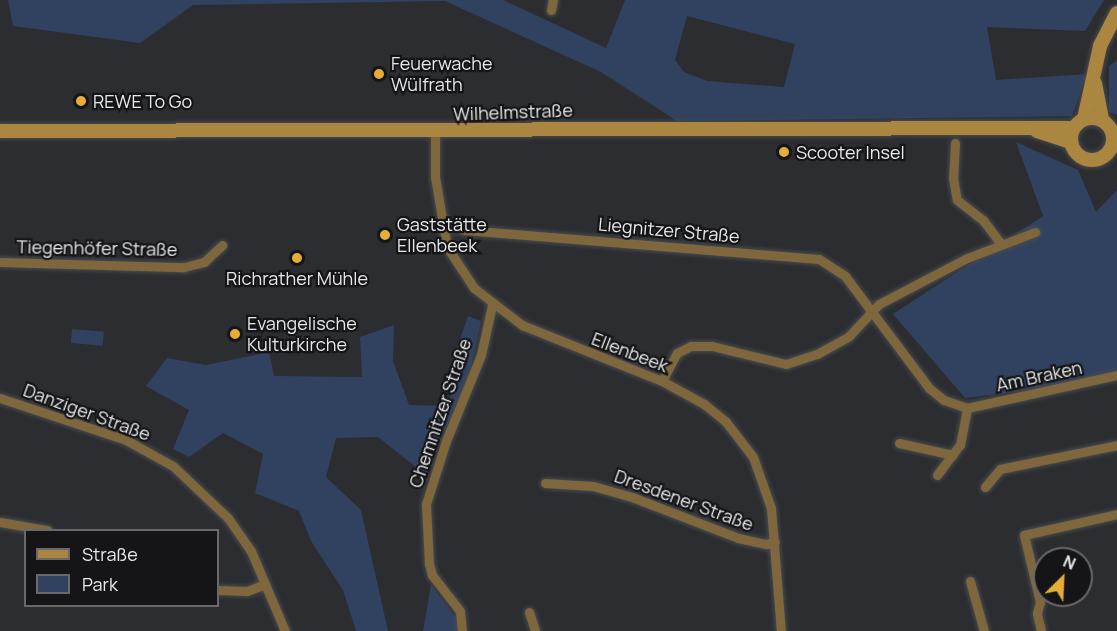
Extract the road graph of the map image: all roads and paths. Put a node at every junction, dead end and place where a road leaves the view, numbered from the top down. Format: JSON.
{"nodes":[{"id":1,"x":553,"y":0,"type":"edge"},
{"id":2,"x":551,"y":10,"type":"dead end"},
{"id":3,"x":1117,"y":13,"type":"edge"},
{"id":4,"x":1092,"y":88,"type":"junction"},
{"id":5,"x":1078,"y":126,"type":"junction"},
{"id":6,"x":1110,"y":129,"type":"edge"},
{"id":7,"x":0,"y":131,"type":"edge"},
{"id":8,"x":435,"y":131,"type":"junction"},
{"id":9,"x":955,"y":143,"type":"dead end"},
{"id":10,"x":442,"y":223,"type":"junction"},
{"id":11,"x":1035,"y":232,"type":"dead end"},
{"id":12,"x":1001,"y":244,"type":"junction"},
{"id":13,"x":222,"y":245,"type":"dead end"},
{"id":14,"x":0,"y":262,"type":"edge"},
{"id":15,"x":492,"y":305,"type":"junction"},
{"id":16,"x":871,"y":312,"type":"junction"},
{"id":17,"x":1117,"y":375,"type":"edge"},
{"id":18,"x":662,"y":381,"type":"junction"},
{"id":19,"x":0,"y":398,"type":"edge"},
{"id":20,"x":967,"y":408,"type":"junction"},
{"id":21,"x":898,"y":443,"type":"dead end"},
{"id":22,"x":1117,"y":445,"type":"edge"},
{"id":23,"x":953,"y":455,"type":"junction"},
{"id":24,"x":937,"y":475,"type":"dead end"},
{"id":25,"x":545,"y":483,"type":"dead end"},
{"id":26,"x":985,"y":487,"type":"dead end"},
{"id":27,"x":1117,"y":514,"type":"edge"},
{"id":28,"x":0,"y":522,"type":"edge"},
{"id":29,"x":37,"y":529,"type":"edge"},
{"id":30,"x":775,"y":542,"type":"junction"},
{"id":31,"x":970,"y":581,"type":"dead end"},
{"id":32,"x":265,"y":584,"type":"junction"},
{"id":33,"x":219,"y":590,"type":"edge"},
{"id":34,"x":529,"y":612,"type":"dead end"},
{"id":35,"x":285,"y":631,"type":"edge"},
{"id":36,"x":462,"y":631,"type":"edge"},
{"id":37,"x":535,"y":631,"type":"edge"},
{"id":38,"x":781,"y":631,"type":"edge"},
{"id":39,"x":984,"y":631,"type":"edge"},
{"id":40,"x":1041,"y":631,"type":"edge"}],
"edges":[{"from":1,"to":2,"type":"street"},
{"from":3,"to":4,"type":"main road"},
{"from":4,"to":5,"type":"main road"},
{"from":4,"to":6,"type":"main road"},
{"from":5,"to":6,"type":"main road","name":"Wilhelmstraße"},
{"from":5,"to":6,"type":"main road"},
{"from":5,"to":8,"type":"main road","name":"Wilhelmstraße"},
{"from":7,"to":8,"type":"main road","name":"Wilhelmstraße"},
{"from":8,"to":10,"type":"street","name":"Ellenbeek"},
{"from":9,"to":12,"type":"street"},
{"from":10,"to":15,"type":"street","name":"Ellenbeek"},
{"from":10,"to":16,"type":"street","name":"Liegnitzer Straße"},
{"from":11,"to":12,"type":"street"},
{"from":12,"to":16,"type":"street"},
{"from":13,"to":14,"type":"street","name":"Tiegenhöfer Straße"},
{"from":15,"to":18,"type":"street","name":"Ellenbeek"},
{"from":15,"to":36,"type":"street","name":"Chemnitzer Straße"},
{"from":16,"to":18,"type":"street"},
{"from":16,"to":20,"type":"street"},
{"from":17,"to":20,"type":"street","name":"Am Braken"},
{"from":18,"to":30,"type":"street","name":"Ellenbeek"},
{"from":19,"to":32,"type":"street","name":"Danziger Straße"},
{"from":20,"to":23,"type":"street"},
{"from":21,"to":23,"type":"street"},
{"from":22,"to":26,"type":"street"},
{"from":23,"to":24,"type":"street"},
{"from":25,"to":30,"type":"street","name":"Dresdener Straße"},
{"from":27,"to":40,"type":"street"},
{"from":28,"to":29,"type":"street"},
{"from":30,"to":38,"type":"street","name":"Ellenbeek"},
{"from":31,"to":39,"type":"street"},
{"from":32,"to":33,"type":"street"},
{"from":32,"to":35,"type":"street","name":"Danziger Straße"},
{"from":34,"to":37,"type":"street"}]}
